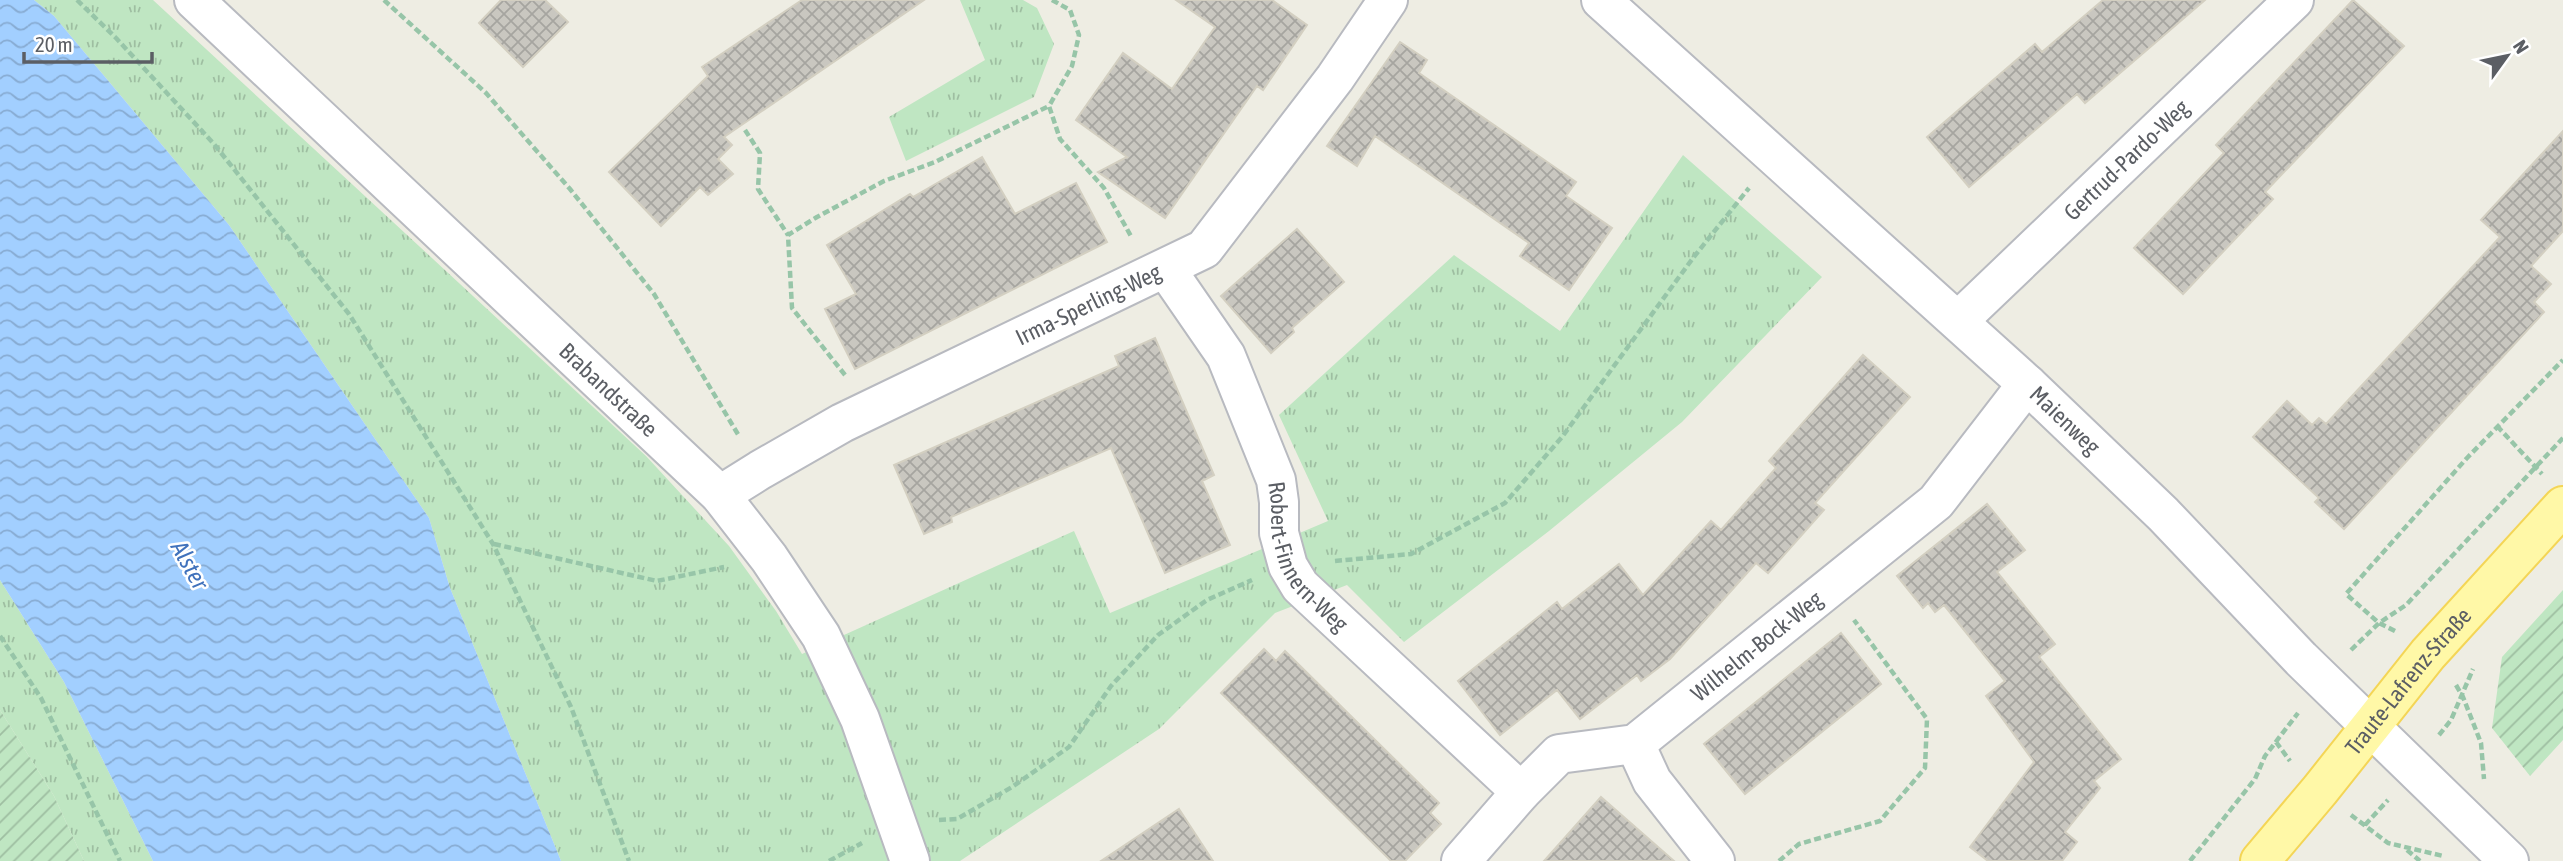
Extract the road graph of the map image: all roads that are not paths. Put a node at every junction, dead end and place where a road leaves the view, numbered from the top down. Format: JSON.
{"nodes":[{"id":1,"x":194,"y":0,"type":"edge"},
{"id":2,"x":2294,"y":0,"type":"edge"},
{"id":3,"x":1371,"y":6,"type":"edge"},
{"id":4,"x":1619,"y":6,"type":"edge"},
{"id":5,"x":1160,"y":272,"type":"junction"},
{"id":6,"x":1958,"y":321,"type":"junction"},
{"id":7,"x":2027,"y":384,"type":"junction"},
{"id":8,"x":2554,"y":492,"type":"edge"},
{"id":9,"x":720,"y":495,"type":"junction"},
{"id":10,"x":2370,"y":726,"type":"junction"},
{"id":11,"x":1636,"y":744,"type":"junction"},
{"id":12,"x":1521,"y":792,"type":"junction"},
{"id":13,"x":910,"y":861,"type":"edge"},
{"id":14,"x":1461,"y":861,"type":"edge"},
{"id":15,"x":1715,"y":861,"type":"edge"},
{"id":16,"x":2260,"y":861,"type":"edge"},
{"id":17,"x":2509,"y":861,"type":"edge"}],
"edges":[{"from":1,"to":9,"type":"street","name":"Brabandstraße"},
{"from":2,"to":6,"type":"street","name":"Gertrud-Pardo-Weg"},
{"from":3,"to":5,"type":"street","name":"Irma-Sperling-Weg"},
{"from":4,"to":6,"type":"street","name":"Maienweg"},
{"from":5,"to":9,"type":"street","name":"Irma-Sperling-Weg"},
{"from":5,"to":12,"type":"street","name":"Robert-Finnern-Weg"},
{"from":6,"to":7,"type":"street","name":"Maienweg"},
{"from":7,"to":10,"type":"street","name":"Maienweg"},
{"from":7,"to":11,"type":"street","name":"Wilhelm-Bock-Weg"},
{"from":8,"to":10,"type":"main road","name":"Traute-Lafrenz-Straße"},
{"from":9,"to":13,"type":"street","name":"Brabandstraße"},
{"from":10,"to":16,"type":"main road","name":"Traute-Lafrenz-Straße"},
{"from":10,"to":17,"type":"street","name":"Maienweg"},
{"from":11,"to":12,"type":"street"},
{"from":11,"to":15,"type":"street"},
{"from":12,"to":14,"type":"street"}]}
